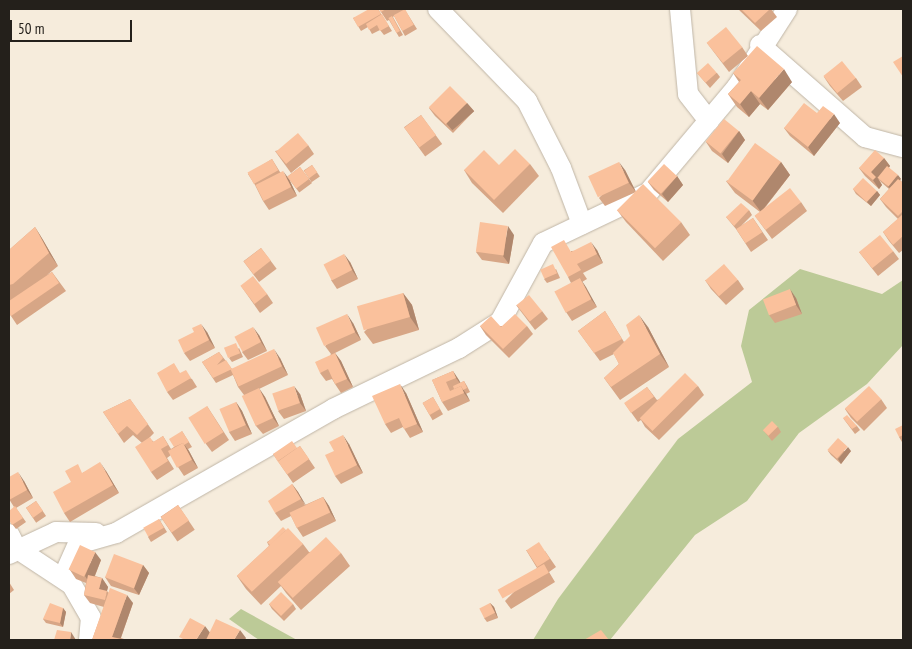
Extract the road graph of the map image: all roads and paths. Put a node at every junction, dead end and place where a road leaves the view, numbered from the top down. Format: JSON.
{"nodes":[{"id":1,"x":438,"y":9,"type":"edge"},
{"id":2,"x":680,"y":9,"type":"edge"},
{"id":3,"x":787,"y":9,"type":"edge"},
{"id":4,"x":760,"y":45,"type":"junction"},
{"id":5,"x":710,"y":121,"type":"junction"},
{"id":6,"x":903,"y":147,"type":"edge"},
{"id":7,"x":582,"y":224,"type":"junction"},
{"id":8,"x":116,"y":533,"type":"junction"},
{"id":9,"x":11,"y":545,"type":"edge"},
{"id":10,"x":69,"y":583,"type":"junction"},
{"id":11,"x":89,"y":640,"type":"edge"}],
"edges":[{"from":1,"to":7,"type":"street"},
{"from":2,"to":5,"type":"street"},
{"from":3,"to":4,"type":"street"},
{"from":4,"to":5,"type":"street"},
{"from":4,"to":6,"type":"street"},
{"from":5,"to":7,"type":"street"},
{"from":7,"to":8,"type":"street"},
{"from":8,"to":9,"type":"street"},
{"from":8,"to":10,"type":"street"},
{"from":9,"to":10,"type":"street"},
{"from":10,"to":11,"type":"street"}]}
